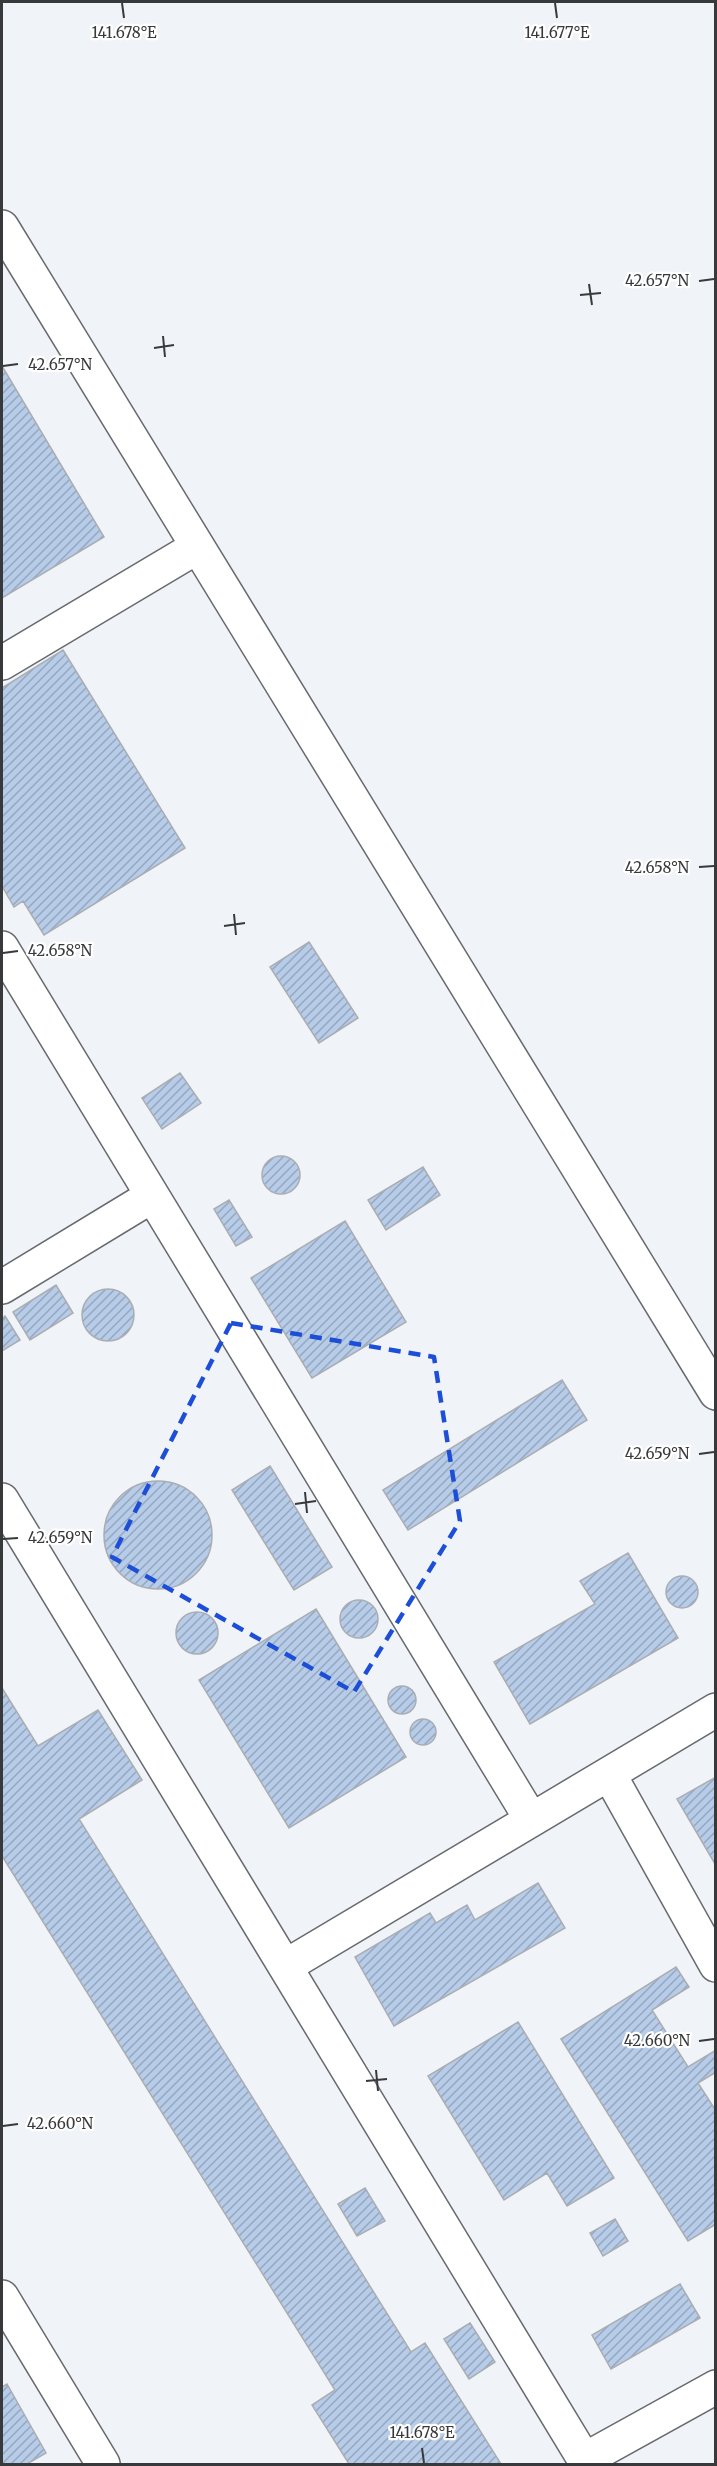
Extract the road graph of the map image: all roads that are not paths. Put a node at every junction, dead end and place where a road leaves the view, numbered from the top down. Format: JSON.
{"nodes":[{"id":1,"x":2,"y":227,"type":"edge"},
{"id":2,"x":197,"y":547,"type":"junction"},
{"id":3,"x":2,"y":663,"type":"edge"},
{"id":4,"x":2,"y":948,"type":"edge"},
{"id":5,"x":152,"y":1196,"type":"junction"},
{"id":6,"x":2,"y":1287,"type":"edge"},
{"id":7,"x":716,"y":1393,"type":"edge"},
{"id":8,"x":2,"y":1500,"type":"edge"},
{"id":9,"x":716,"y":1710,"type":"edge"},
{"id":10,"x":609,"y":1774,"type":"junction"},
{"id":11,"x":531,"y":1819,"type":"junction"},
{"id":12,"x":716,"y":1965,"type":"edge"},
{"id":13,"x":286,"y":1966,"type":"junction"},
{"id":14,"x":2,"y":2296,"type":"edge"},
{"id":15,"x":716,"y":2387,"type":"edge"},
{"id":16,"x":586,"y":2462,"type":"edge"},
{"id":17,"x":103,"y":2464,"type":"edge"}],
"edges":[{"from":1,"to":2,"type":"street"},
{"from":2,"to":3,"type":"street"},
{"from":2,"to":7,"type":"street"},
{"from":4,"to":5,"type":"street"},
{"from":5,"to":6,"type":"street"},
{"from":5,"to":11,"type":"street"},
{"from":8,"to":13,"type":"street"},
{"from":9,"to":10,"type":"street"},
{"from":10,"to":11,"type":"street"},
{"from":10,"to":12,"type":"street"},
{"from":11,"to":13,"type":"street"},
{"from":13,"to":16,"type":"street"},
{"from":14,"to":17,"type":"street"},
{"from":15,"to":16,"type":"street"}]}
